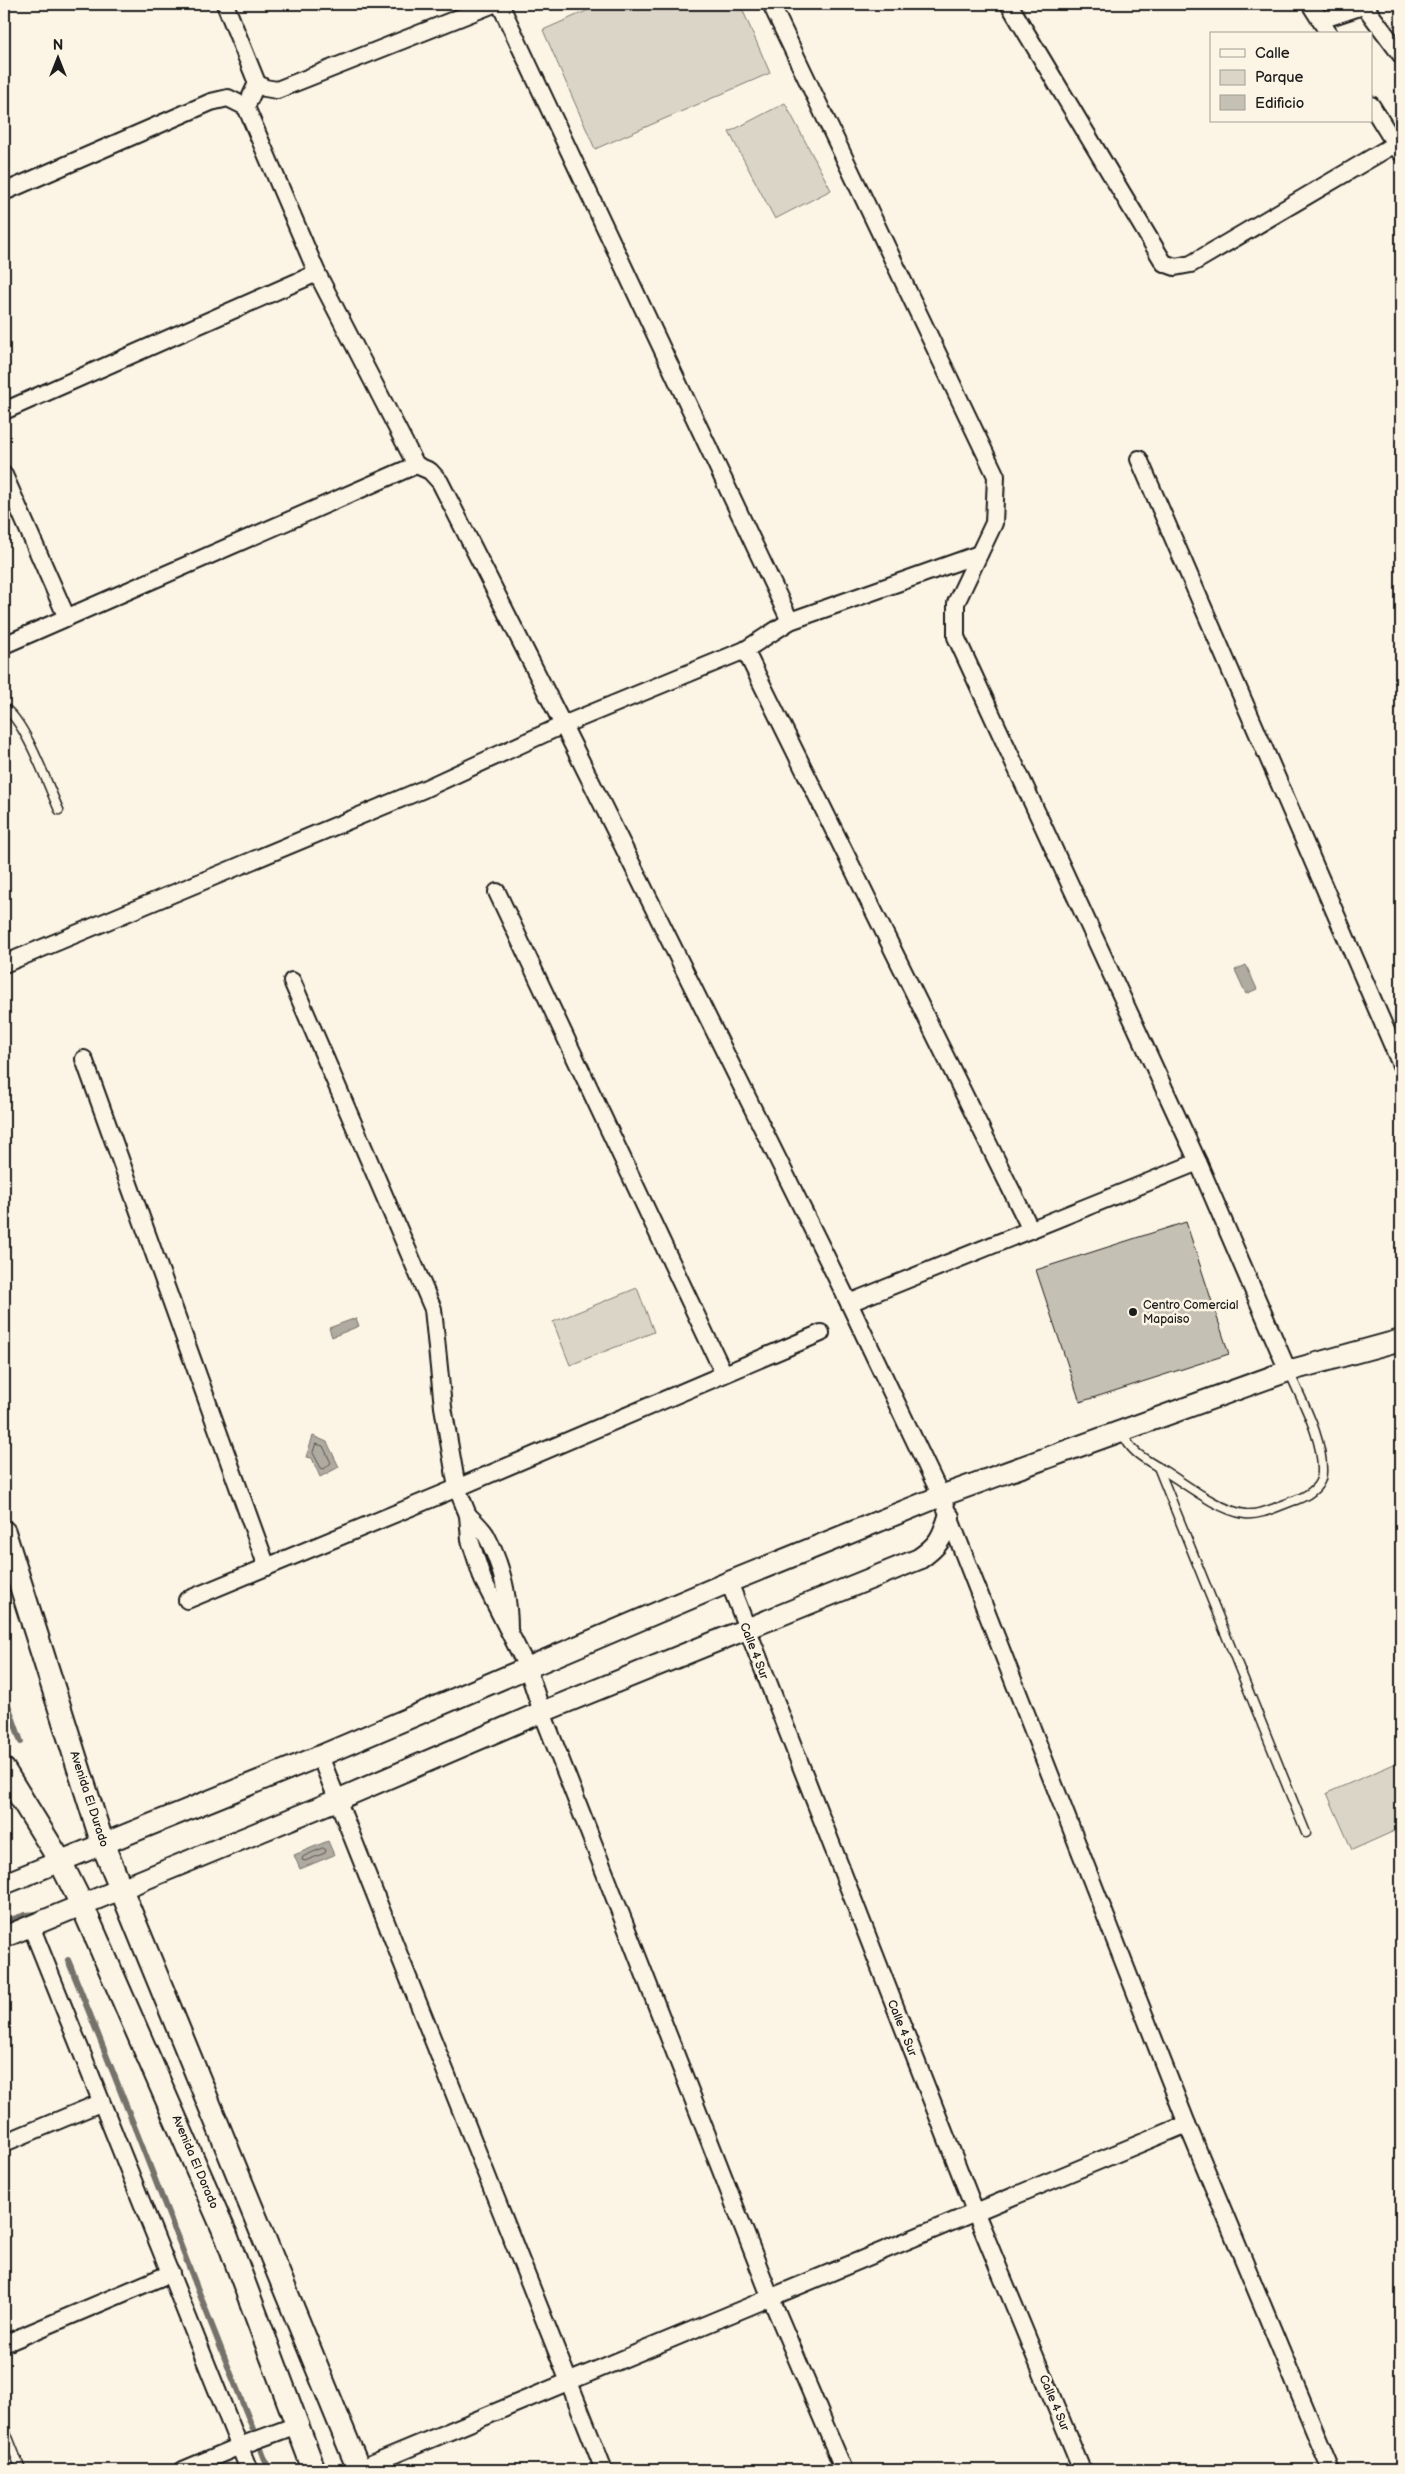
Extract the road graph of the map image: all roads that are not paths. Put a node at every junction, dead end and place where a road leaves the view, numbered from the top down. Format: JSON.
{"nodes":[{"id":1,"x":225,"y":4,"type":"edge"},
{"id":2,"x":494,"y":4,"type":"edge"},
{"id":3,"x":500,"y":4,"type":"edge"},
{"id":4,"x":771,"y":4,"type":"edge"},
{"id":5,"x":1009,"y":4,"type":"edge"},
{"id":6,"x":1310,"y":4,"type":"edge"},
{"id":7,"x":1365,"y":4,"type":"edge"},
{"id":8,"x":1325,"y":27,"type":"edge"},
{"id":9,"x":1401,"y":55,"type":"edge"},
{"id":10,"x":257,"y":83,"type":"junction"},
{"id":11,"x":246,"y":107,"type":"junction"},
{"id":12,"x":1372,"y":107,"type":"edge"},
{"id":13,"x":1398,"y":149,"type":"edge"},
{"id":14,"x":4,"y":192,"type":"edge"},
{"id":15,"x":317,"y":273,"type":"junction"},
{"id":16,"x":4,"y":411,"type":"edge"},
{"id":17,"x":1139,"y":459,"type":"dead end"},
{"id":18,"x":416,"y":465,"type":"junction"},
{"id":19,"x":4,"y":476,"type":"edge"},
{"id":20,"x":979,"y":554,"type":"junction"},
{"id":21,"x":67,"y":618,"type":"junction"},
{"id":22,"x":790,"y":621,"type":"junction"},
{"id":23,"x":4,"y":645,"type":"edge"},
{"id":24,"x":745,"y":650,"type":"junction"},
{"id":25,"x":4,"y":708,"type":"edge"},
{"id":26,"x":564,"y":725,"type":"junction"},
{"id":27,"x":59,"y":810,"type":"dead end"},
{"id":28,"x":497,"y":892,"type":"dead end"},
{"id":29,"x":4,"y":964,"type":"edge"},
{"id":30,"x":292,"y":981,"type":"dead end"},
{"id":31,"x":84,"y":1059,"type":"dead end"},
{"id":32,"x":1401,"y":1064,"type":"edge"},
{"id":33,"x":1198,"y":1162,"type":"junction"},
{"id":34,"x":1031,"y":1230,"type":"junction"},
{"id":35,"x":849,"y":1303,"type":"junction"},
{"id":36,"x":821,"y":1333,"type":"dead end"},
{"id":37,"x":1401,"y":1340,"type":"edge"},
{"id":38,"x":1288,"y":1371,"type":"junction"},
{"id":39,"x":724,"y":1374,"type":"junction"},
{"id":40,"x":1122,"y":1432,"type":"junction"},
{"id":41,"x":1158,"y":1467,"type":"junction"},
{"id":42,"x":457,"y":1488,"type":"junction"},
{"id":43,"x":941,"y":1496,"type":"junction"},
{"id":44,"x":949,"y":1517,"type":"junction"},
{"id":45,"x":4,"y":1532,"type":"edge"},
{"id":46,"x":267,"y":1567,"type":"junction"},
{"id":47,"x":729,"y":1582,"type":"junction"},
{"id":48,"x":187,"y":1600,"type":"dead end"},
{"id":49,"x":746,"y":1629,"type":"junction"},
{"id":50,"x":527,"y":1667,"type":"junction"},
{"id":51,"x":542,"y":1712,"type":"junction"},
{"id":52,"x":320,"y":1756,"type":"junction"},
{"id":53,"x":4,"y":1770,"type":"edge"},
{"id":54,"x":337,"y":1800,"type":"junction"},
{"id":55,"x":1306,"y":1833,"type":"dead end"},
{"id":56,"x":103,"y":1844,"type":"junction"},
{"id":57,"x":60,"y":1861,"type":"junction"},
{"id":58,"x":4,"y":1884,"type":"edge"},
{"id":59,"x":122,"y":1890,"type":"junction"},
{"id":60,"x":82,"y":1905,"type":"junction"},
{"id":61,"x":31,"y":1926,"type":"junction"},
{"id":62,"x":4,"y":1937,"type":"edge"},
{"id":63,"x":100,"y":2104,"type":"junction"},
{"id":64,"x":1186,"y":2124,"type":"junction"},
{"id":65,"x":4,"y":2143,"type":"edge"},
{"id":66,"x":974,"y":2211,"type":"junction"},
{"id":67,"x":171,"y":2273,"type":"junction"},
{"id":68,"x":770,"y":2296,"type":"junction"},
{"id":69,"x":4,"y":2344,"type":"edge"},
{"id":70,"x":568,"y":2381,"type":"junction"},
{"id":71,"x":297,"y":2425,"type":"junction"},
{"id":72,"x":4,"y":2428,"type":"edge"},
{"id":73,"x":240,"y":2446,"type":"junction"},
{"id":74,"x":21,"y":2470,"type":"edge"},
{"id":75,"x":182,"y":2470,"type":"edge"},
{"id":76,"x":249,"y":2470,"type":"edge"},
{"id":77,"x":314,"y":2470,"type":"edge"},
{"id":78,"x":359,"y":2470,"type":"edge"},
{"id":79,"x":604,"y":2470,"type":"edge"},
{"id":80,"x":844,"y":2470,"type":"edge"},
{"id":81,"x":1082,"y":2470,"type":"edge"},
{"id":82,"x":1331,"y":2470,"type":"edge"}],
"edges":[{"from":1,"to":10,"type":"street"},
{"from":2,"to":10,"type":"street"},
{"from":3,"to":22,"type":"street"},
{"from":4,"to":20,"type":"street"},
{"from":5,"to":13,"type":"street"},
{"from":6,"to":8,"type":"street"},
{"from":7,"to":8,"type":"street"},
{"from":7,"to":9,"type":"street"},
{"from":10,"to":11,"type":"street"},
{"from":11,"to":14,"type":"street"},
{"from":11,"to":15,"type":"street"},
{"from":12,"to":13,"type":"street"},
{"from":15,"to":16,"type":"street"},
{"from":15,"to":18,"type":"street"},
{"from":17,"to":32,"type":"street"},
{"from":18,"to":21,"type":"street"},
{"from":18,"to":26,"type":"street"},
{"from":19,"to":21,"type":"street"},
{"from":20,"to":22,"type":"street"},
{"from":20,"to":33,"type":"street"},
{"from":21,"to":23,"type":"street"},
{"from":22,"to":24,"type":"street"},
{"from":24,"to":26,"type":"street"},
{"from":24,"to":34,"type":"street"},
{"from":25,"to":27,"type":"lane"},
{"from":26,"to":29,"type":"street"},
{"from":26,"to":35,"type":"street"},
{"from":28,"to":39,"type":"street"},
{"from":30,"to":42,"type":"street"},
{"from":31,"to":46,"type":"street"},
{"from":33,"to":34,"type":"street"},
{"from":33,"to":38,"type":"street"},
{"from":34,"to":35,"type":"street"},
{"from":35,"to":43,"type":"street"},
{"from":36,"to":39,"type":"street"},
{"from":37,"to":38,"type":"street"},
{"from":38,"to":40,"type":"street"},
{"from":38,"to":41,"type":"lane"},
{"from":39,"to":42,"type":"street"},
{"from":40,"to":41,"type":"lane"},
{"from":40,"to":43,"type":"street"},
{"from":41,"to":55,"type":"lane"},
{"from":42,"to":46,"type":"street"},
{"from":42,"to":50,"type":"street"},
{"from":43,"to":44,"type":"street"},
{"from":43,"to":47,"type":"street"},
{"from":44,"to":49,"type":"street"},
{"from":44,"to":64,"type":"street"},
{"from":45,"to":56,"type":"main road","name":"Avenida El Durado"},
{"from":46,"to":48,"type":"street"},
{"from":47,"to":49,"type":"street","name":"Calle 4 Sur"},
{"from":47,"to":50,"type":"street"},
{"from":49,"to":51,"type":"street"},
{"from":49,"to":66,"type":"street","name":"Calle 4 Sur"},
{"from":50,"to":51,"type":"street"},
{"from":50,"to":52,"type":"street"},
{"from":51,"to":54,"type":"street"},
{"from":51,"to":68,"type":"street"},
{"from":52,"to":54,"type":"street"},
{"from":52,"to":56,"type":"street"},
{"from":53,"to":57,"type":"main road"},
{"from":54,"to":59,"type":"street"},
{"from":54,"to":70,"type":"street"},
{"from":56,"to":57,"type":"street"},
{"from":56,"to":59,"type":"main road","name":"Avenida El Durado"},
{"from":57,"to":58,"type":"street"},
{"from":57,"to":60,"type":"main road","name":"Avenida El Dorado"},
{"from":59,"to":60,"type":"street"},
{"from":59,"to":78,"type":"main road","name":"Avenida El Durado"},
{"from":60,"to":61,"type":"street"},
{"from":60,"to":71,"type":"main road","name":"Avenida El Dorado"},
{"from":61,"to":62,"type":"street"},
{"from":61,"to":63,"type":"street"},
{"from":63,"to":65,"type":"street"},
{"from":63,"to":67,"type":"street"},
{"from":64,"to":66,"type":"street"},
{"from":64,"to":82,"type":"street"},
{"from":66,"to":68,"type":"street"},
{"from":66,"to":81,"type":"street","name":"Calle 4 Sur"},
{"from":67,"to":69,"type":"street"},
{"from":67,"to":73,"type":"street"},
{"from":68,"to":70,"type":"street"},
{"from":68,"to":80,"type":"street"},
{"from":70,"to":78,"type":"street"},
{"from":70,"to":79,"type":"street"},
{"from":71,"to":73,"type":"street"},
{"from":71,"to":77,"type":"main road","name":"Avenida El Dorado"},
{"from":72,"to":74,"type":"lane"},
{"from":73,"to":75,"type":"street"},
{"from":73,"to":76,"type":"street"}]}
